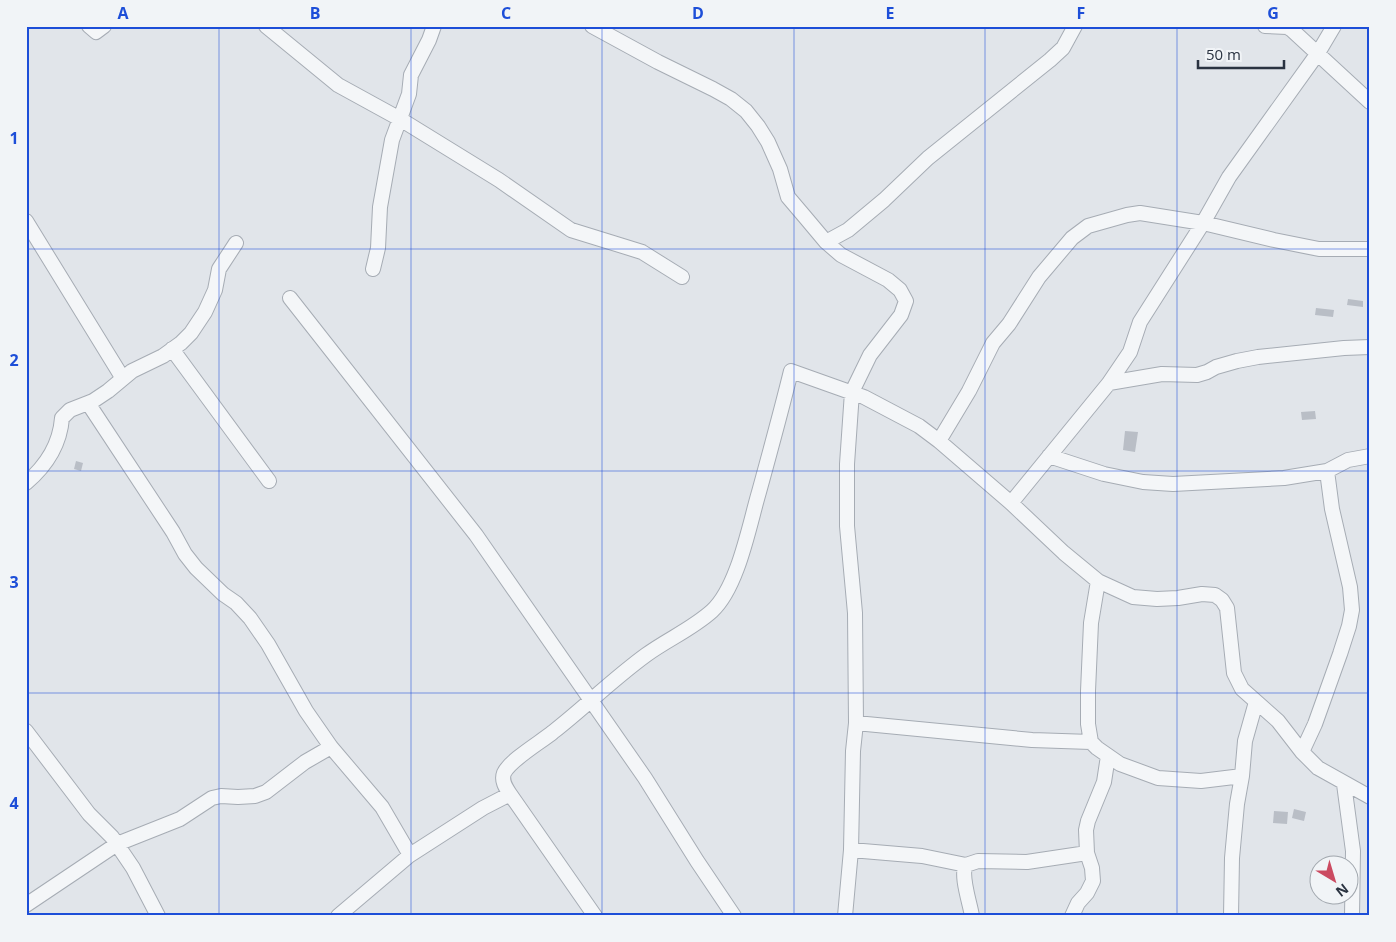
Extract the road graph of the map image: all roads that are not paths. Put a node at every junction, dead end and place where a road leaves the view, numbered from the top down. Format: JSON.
{"nodes":[{"id":1,"x":89,"y":26,"type":"edge"},
{"id":2,"x":104,"y":26,"type":"edge"},
{"id":3,"x":266,"y":26,"type":"edge"},
{"id":4,"x":434,"y":26,"type":"edge"},
{"id":5,"x":592,"y":26,"type":"edge"},
{"id":6,"x":1075,"y":26,"type":"edge"},
{"id":7,"x":1265,"y":26,"type":"edge"},
{"id":8,"x":1334,"y":26,"type":"edge"},
{"id":9,"x":1318,"y":52,"type":"junction"},
{"id":10,"x":1370,"y":102,"type":"edge"},
{"id":11,"x":400,"y":118,"type":"junction"},
{"id":12,"x":26,"y":221,"type":"edge"},
{"id":13,"x":1203,"y":223,"type":"junction"},
{"id":14,"x":826,"y":242,"type":"junction"},
{"id":15,"x":236,"y":243,"type":"dead end"},
{"id":16,"x":1370,"y":249,"type":"edge"},
{"id":17,"x":373,"y":269,"type":"dead end"},
{"id":18,"x":682,"y":276,"type":"dead end"},
{"id":19,"x":290,"y":298,"type":"dead end"},
{"id":20,"x":1370,"y":348,"type":"edge"},
{"id":21,"x":172,"y":349,"type":"junction"},
{"id":22,"x":122,"y":377,"type":"junction"},
{"id":23,"x":1110,"y":383,"type":"junction"},
{"id":24,"x":852,"y":392,"type":"junction"},
{"id":25,"x":88,"y":403,"type":"junction"},
{"id":26,"x":940,"y":441,"type":"junction"},
{"id":27,"x":1049,"y":456,"type":"junction"},
{"id":28,"x":1370,"y":456,"type":"edge"},
{"id":29,"x":1327,"y":471,"type":"junction"},
{"id":30,"x":269,"y":481,"type":"dead end"},
{"id":31,"x":26,"y":483,"type":"edge"},
{"id":32,"x":1011,"y":503,"type":"junction"},
{"id":33,"x":1098,"y":581,"type":"junction"},
{"id":34,"x":592,"y":700,"type":"junction"},
{"id":35,"x":1256,"y":702,"type":"junction"},
{"id":36,"x":856,"y":723,"type":"junction"},
{"id":37,"x":26,"y":731,"type":"edge"},
{"id":38,"x":1091,"y":742,"type":"junction"},
{"id":39,"x":330,"y":747,"type":"junction"},
{"id":40,"x":1302,"y":752,"type":"junction"},
{"id":41,"x":1108,"y":756,"type":"junction"},
{"id":42,"x":1242,"y":776,"type":"junction"},
{"id":43,"x":1344,"y":784,"type":"junction"},
{"id":44,"x":510,"y":794,"type":"junction"},
{"id":45,"x":1370,"y":797,"type":"edge"},
{"id":46,"x":117,"y":844,"type":"junction"},
{"id":47,"x":851,"y":850,"type":"junction"},
{"id":48,"x":1088,"y":853,"type":"junction"},
{"id":49,"x":410,"y":855,"type":"junction"},
{"id":50,"x":966,"y":865,"type":"junction"},
{"id":51,"x":26,"y":905,"type":"edge"},
{"id":52,"x":158,"y":916,"type":"edge"},
{"id":53,"x":338,"y":916,"type":"edge"},
{"id":54,"x":594,"y":916,"type":"edge"},
{"id":55,"x":734,"y":916,"type":"edge"},
{"id":56,"x":845,"y":916,"type":"edge"},
{"id":57,"x":972,"y":916,"type":"edge"},
{"id":58,"x":1072,"y":916,"type":"edge"},
{"id":59,"x":1231,"y":916,"type":"edge"},
{"id":60,"x":1352,"y":916,"type":"edge"}],
"edges":[{"from":1,"to":2,"type":"street"},
{"from":3,"to":11,"type":"street"},
{"from":4,"to":11,"type":"street"},
{"from":5,"to":14,"type":"street"},
{"from":6,"to":14,"type":"street"},
{"from":7,"to":9,"type":"street"},
{"from":8,"to":9,"type":"street"},
{"from":9,"to":10,"type":"street"},
{"from":9,"to":13,"type":"street"},
{"from":11,"to":17,"type":"street"},
{"from":11,"to":18,"type":"street"},
{"from":12,"to":22,"type":"street"},
{"from":13,"to":16,"type":"street"},
{"from":13,"to":23,"type":"street"},
{"from":13,"to":26,"type":"street"},
{"from":14,"to":24,"type":"street"},
{"from":15,"to":21,"type":"street"},
{"from":19,"to":34,"type":"street"},
{"from":20,"to":23,"type":"street"},
{"from":21,"to":22,"type":"street"},
{"from":21,"to":30,"type":"street"},
{"from":22,"to":25,"type":"street"},
{"from":23,"to":27,"type":"street"},
{"from":24,"to":26,"type":"street"},
{"from":24,"to":34,"type":"street"},
{"from":24,"to":36,"type":"street"},
{"from":25,"to":31,"type":"street"},
{"from":25,"to":39,"type":"street"},
{"from":26,"to":32,"type":"street"},
{"from":27,"to":29,"type":"street"},
{"from":27,"to":32,"type":"street"},
{"from":28,"to":29,"type":"street"},
{"from":29,"to":40,"type":"street"},
{"from":32,"to":33,"type":"street"},
{"from":33,"to":35,"type":"street"},
{"from":33,"to":38,"type":"street"},
{"from":34,"to":44,"type":"street"},
{"from":34,"to":55,"type":"street"},
{"from":35,"to":40,"type":"street"},
{"from":35,"to":42,"type":"street"},
{"from":36,"to":38,"type":"street"},
{"from":36,"to":47,"type":"street"},
{"from":37,"to":46,"type":"street"},
{"from":38,"to":41,"type":"street"},
{"from":39,"to":46,"type":"street"},
{"from":39,"to":49,"type":"street"},
{"from":40,"to":43,"type":"street"},
{"from":41,"to":42,"type":"street"},
{"from":41,"to":48,"type":"street"},
{"from":42,"to":59,"type":"street"},
{"from":43,"to":45,"type":"street"},
{"from":43,"to":60,"type":"street"},
{"from":44,"to":49,"type":"street"},
{"from":44,"to":54,"type":"street"},
{"from":46,"to":51,"type":"street"},
{"from":46,"to":52,"type":"street"},
{"from":47,"to":50,"type":"street"},
{"from":47,"to":56,"type":"street"},
{"from":48,"to":50,"type":"street"},
{"from":48,"to":58,"type":"street"},
{"from":49,"to":53,"type":"street"},
{"from":50,"to":57,"type":"street"}]}
